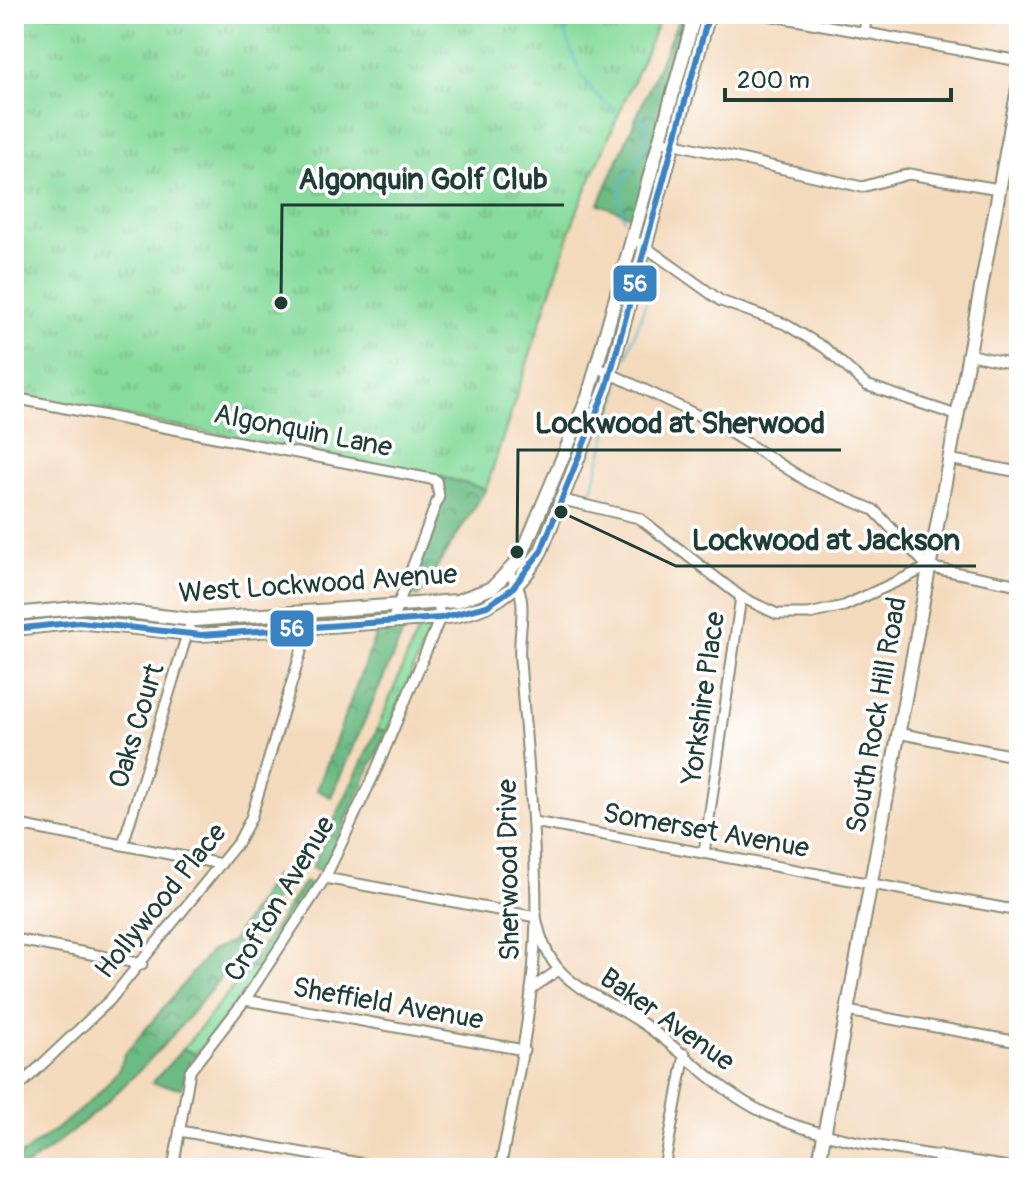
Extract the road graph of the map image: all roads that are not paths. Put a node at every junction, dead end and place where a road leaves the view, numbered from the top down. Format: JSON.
{"nodes":[{"id":1,"x":695,"y":14,"type":"edge"},
{"id":2,"x":709,"y":14,"type":"edge"},
{"id":3,"x":763,"y":14,"type":"edge"},
{"id":4,"x":867,"y":14,"type":"edge"},
{"id":5,"x":864,"y":33,"type":"junction"},
{"id":6,"x":1019,"y":61,"type":"edge"},
{"id":7,"x":1019,"y":83,"type":"edge"},
{"id":8,"x":659,"y":140,"type":"junction"},
{"id":9,"x":673,"y":143,"type":"junction"},
{"id":10,"x":999,"y":189,"type":"junction"},
{"id":11,"x":632,"y":238,"type":"junction"},
{"id":12,"x":645,"y":246,"type":"junction"},
{"id":13,"x":967,"y":354,"type":"junction"},
{"id":14,"x":1019,"y":365,"type":"edge"},
{"id":15,"x":597,"y":367,"type":"junction"},
{"id":16,"x":611,"y":372,"type":"junction"},
{"id":17,"x":14,"y":398,"type":"edge"},
{"id":18,"x":956,"y":415,"type":"junction"},
{"id":19,"x":948,"y":459,"type":"junction"},
{"id":20,"x":1019,"y":472,"type":"edge"},
{"id":21,"x":547,"y":497,"type":"junction"},
{"id":22,"x":562,"y":500,"type":"junction"},
{"id":23,"x":928,"y":567,"type":"junction"},
{"id":24,"x":509,"y":574,"type":"junction"},
{"id":25,"x":519,"y":584,"type":"junction"},
{"id":26,"x":1019,"y":585,"type":"edge"},
{"id":27,"x":741,"y":597,"type":"junction"},
{"id":28,"x":438,"y":603,"type":"junction"},
{"id":29,"x":396,"y":606,"type":"junction"},
{"id":30,"x":313,"y":612,"type":"junction"},
{"id":31,"x":14,"y":614,"type":"edge"},
{"id":32,"x":440,"y":618,"type":"junction"},
{"id":33,"x":189,"y":620,"type":"junction"},
{"id":34,"x":392,"y":621,"type":"junction"},
{"id":35,"x":15,"y":627,"type":"edge"},
{"id":36,"x":309,"y":628,"type":"junction"},
{"id":37,"x":188,"y":635,"type":"junction"},
{"id":38,"x":898,"y":733,"type":"junction"},
{"id":39,"x":1019,"y":757,"type":"edge"},
{"id":40,"x":534,"y":822,"type":"junction"},
{"id":41,"x":14,"y":824,"type":"edge"},
{"id":42,"x":123,"y":844,"type":"junction"},
{"id":43,"x":704,"y":853,"type":"junction"},
{"id":44,"x":221,"y":864,"type":"junction"},
{"id":45,"x":325,"y":878,"type":"junction"},
{"id":46,"x":870,"y":884,"type":"junction"},
{"id":47,"x":1019,"y":911,"type":"edge"},
{"id":48,"x":536,"y":917,"type":"junction"},
{"id":49,"x":14,"y":939,"type":"edge"},
{"id":50,"x":142,"y":964,"type":"junction"},
{"id":51,"x":557,"y":971,"type":"junction"},
{"id":52,"x":531,"y":989,"type":"junction"},
{"id":53,"x":245,"y":1000,"type":"junction"},
{"id":54,"x":847,"y":1011,"type":"junction"},
{"id":55,"x":1019,"y":1042,"type":"edge"},
{"id":56,"x":524,"y":1050,"type":"junction"},
{"id":57,"x":685,"y":1054,"type":"junction"},
{"id":58,"x":14,"y":1091,"type":"edge"},
{"id":59,"x":180,"y":1131,"type":"junction"},
{"id":60,"x":825,"y":1133,"type":"junction"},
{"id":61,"x":939,"y":1155,"type":"junction"},
{"id":62,"x":173,"y":1168,"type":"edge"},
{"id":63,"x":387,"y":1168,"type":"edge"},
{"id":64,"x":500,"y":1168,"type":"edge"},
{"id":65,"x":664,"y":1168,"type":"edge"},
{"id":66,"x":818,"y":1168,"type":"edge"},
{"id":67,"x":937,"y":1168,"type":"edge"},
{"id":68,"x":1016,"y":1168,"type":"edge"}],
"edges":[{"from":1,"to":8,"type":"main road","name":"West Lockwood Avenue"},
{"from":2,"to":9,"type":"main road","name":"West Lockwood Avenue"},
{"from":3,"to":5,"type":"street"},
{"from":4,"to":5,"type":"street"},
{"from":5,"to":6,"type":"street"},
{"from":7,"to":10,"type":"main road","name":"South Rock Hill Road"},
{"from":8,"to":9,"type":"street"},
{"from":8,"to":11,"type":"main road","name":"West Lockwood Avenue"},
{"from":9,"to":10,"type":"street"},
{"from":9,"to":12,"type":"main road","name":"West Lockwood Avenue"},
{"from":10,"to":13,"type":"main road","name":"South Rock Hill Road"},
{"from":11,"to":12,"type":"street"},
{"from":11,"to":15,"type":"main road","name":"West Lockwood Avenue"},
{"from":12,"to":16,"type":"main road","name":"West Lockwood Avenue"},
{"from":12,"to":18,"type":"street"},
{"from":13,"to":14,"type":"street"},
{"from":13,"to":18,"type":"main road","name":"South Rock Hill Road"},
{"from":15,"to":16,"type":"street"},
{"from":15,"to":21,"type":"main road","name":"West Lockwood Avenue"},
{"from":16,"to":22,"type":"main road","name":"West Lockwood Avenue"},
{"from":16,"to":23,"type":"street"},
{"from":17,"to":29,"type":"street","name":"Algonquin Lane"},
{"from":18,"to":19,"type":"main road","name":"South Rock Hill Road"},
{"from":19,"to":20,"type":"street"},
{"from":19,"to":23,"type":"main road","name":"South Rock Hill Road"},
{"from":21,"to":22,"type":"street"},
{"from":21,"to":24,"type":"main road","name":"West Lockwood Avenue"},
{"from":22,"to":25,"type":"main road","name":"West Lockwood Avenue"},
{"from":22,"to":27,"type":"street"},
{"from":23,"to":26,"type":"street"},
{"from":23,"to":27,"type":"street"},
{"from":23,"to":38,"type":"main road","name":"South Rock Hill Road"},
{"from":24,"to":25,"type":"street"},
{"from":24,"to":28,"type":"main road","name":"West Lockwood Avenue"},
{"from":25,"to":32,"type":"main road","name":"West Lockwood Avenue"},
{"from":25,"to":40,"type":"street","name":"Sherwood Drive"},
{"from":27,"to":43,"type":"street","name":"Yorkshire Place"},
{"from":28,"to":29,"type":"main road","name":"West Lockwood Avenue"},
{"from":28,"to":32,"type":"street"},
{"from":29,"to":30,"type":"main road","name":"West Lockwood Avenue"},
{"from":29,"to":34,"type":"street","name":"Algonquin Lane"},
{"from":30,"to":33,"type":"main road","name":"West Lockwood Avenue"},
{"from":30,"to":36,"type":"street","name":"Hollywood Place"},
{"from":31,"to":33,"type":"main road","name":"West Lockwood Avenue"},
{"from":32,"to":34,"type":"main road","name":"West Lockwood Avenue"},
{"from":32,"to":45,"type":"street","name":"Crofton Avenue"},
{"from":33,"to":37,"type":"street","name":"Oaks Court"},
{"from":34,"to":36,"type":"main road","name":"West Lockwood Avenue"},
{"from":35,"to":37,"type":"main road","name":"West Lockwood Avenue"},
{"from":36,"to":37,"type":"main road","name":"West Lockwood Avenue"},
{"from":36,"to":44,"type":"street","name":"Hollywood Place"},
{"from":37,"to":42,"type":"street","name":"Oaks Court"},
{"from":38,"to":39,"type":"street"},
{"from":38,"to":46,"type":"main road","name":"South Rock Hill Road"},
{"from":40,"to":43,"type":"street","name":"Somerset Avenue"},
{"from":40,"to":48,"type":"street","name":"Sherwood Drive"},
{"from":41,"to":42,"type":"street"},
{"from":42,"to":44,"type":"street"},
{"from":43,"to":46,"type":"street","name":"Somerset Avenue"},
{"from":44,"to":50,"type":"street","name":"Hollywood Place"},
{"from":45,"to":48,"type":"street"},
{"from":45,"to":53,"type":"street","name":"Crofton Avenue"},
{"from":46,"to":47,"type":"street","name":"Somerset Avenue"},
{"from":46,"to":54,"type":"main road","name":"South Rock Hill Road"},
{"from":48,"to":51,"type":"street","name":"Baker Avenue"},
{"from":48,"to":52,"type":"street","name":"Sherwood Drive"},
{"from":49,"to":50,"type":"street"},
{"from":50,"to":58,"type":"street","name":"Hollywood Place"},
{"from":51,"to":52,"type":"street"},
{"from":51,"to":57,"type":"street","name":"Baker Avenue"},
{"from":52,"to":56,"type":"street","name":"Sherwood Drive"},
{"from":53,"to":56,"type":"street","name":"Sheffield Avenue"},
{"from":53,"to":59,"type":"street","name":"Crofton Avenue"},
{"from":54,"to":55,"type":"street"},
{"from":54,"to":60,"type":"main road","name":"South Rock Hill Road"},
{"from":56,"to":64,"type":"street","name":"Sherwood Drive"},
{"from":57,"to":60,"type":"street","name":"Baker Avenue"},
{"from":57,"to":65,"type":"street"},
{"from":59,"to":62,"type":"street","name":"Crofton Avenue"},
{"from":59,"to":63,"type":"street"},
{"from":60,"to":61,"type":"street","name":"Baker Avenue"},
{"from":60,"to":66,"type":"main road","name":"South Rock Hill Road"},
{"from":61,"to":67,"type":"street"},
{"from":61,"to":68,"type":"street","name":"Baker Avenue"}]}
